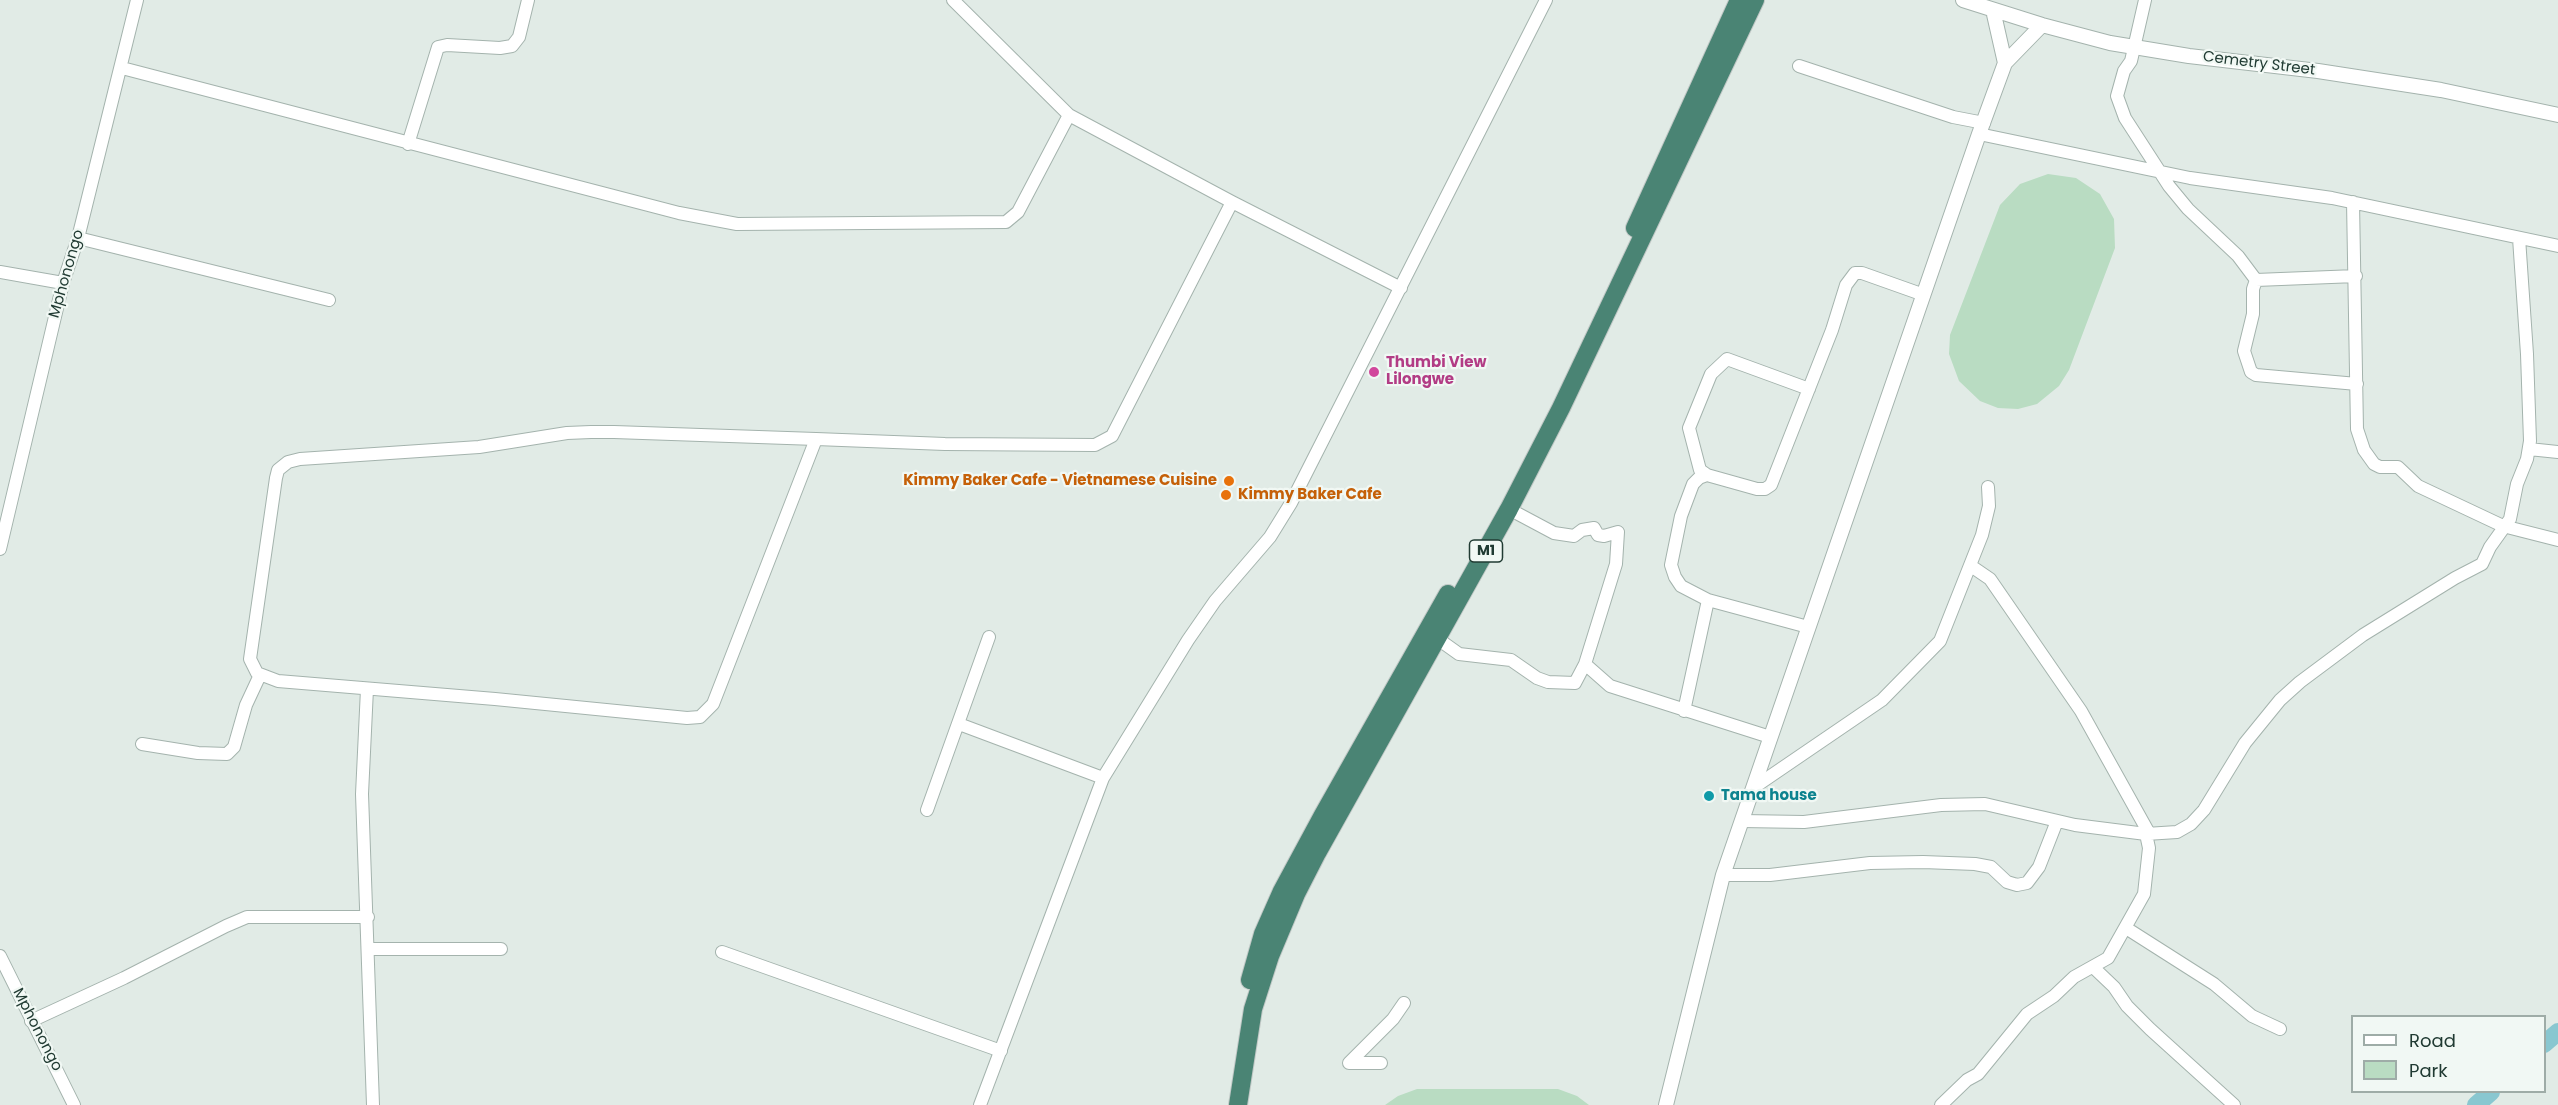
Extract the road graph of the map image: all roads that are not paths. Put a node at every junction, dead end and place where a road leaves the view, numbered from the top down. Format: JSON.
{"nodes":[{"id":1,"x":137,"y":0,"type":"edge"},
{"id":2,"x":528,"y":0,"type":"edge"},
{"id":3,"x":953,"y":0,"type":"edge"},
{"id":4,"x":1546,"y":0,"type":"edge"},
{"id":5,"x":1739,"y":0,"type":"edge"},
{"id":6,"x":1755,"y":0,"type":"edge"},
{"id":7,"x":1963,"y":0,"type":"edge"},
{"id":8,"x":2145,"y":0,"type":"edge"},
{"id":9,"x":1993,"y":10,"type":"junction"},
{"id":10,"x":2042,"y":26,"type":"junction"},
{"id":11,"x":2134,"y":48,"type":"junction"},
{"id":12,"x":2005,"y":63,"type":"junction"},
{"id":13,"x":1799,"y":66,"type":"dead end"},
{"id":14,"x":122,"y":68,"type":"junction"},
{"id":15,"x":1069,"y":115,"type":"junction"},
{"id":16,"x":2558,"y":115,"type":"edge"},
{"id":17,"x":1981,"y":129,"type":"junction"},
{"id":18,"x":408,"y":144,"type":"junction"},
{"id":19,"x":2160,"y":170,"type":"junction"},
{"id":20,"x":1232,"y":202,"type":"junction"},
{"id":21,"x":2353,"y":202,"type":"junction"},
{"id":22,"x":78,"y":238,"type":"junction"},
{"id":23,"x":2519,"y":238,"type":"junction"},
{"id":24,"x":2558,"y":246,"type":"edge"},
{"id":25,"x":0,"y":272,"type":"edge"},
{"id":26,"x":2356,"y":276,"type":"junction"},
{"id":27,"x":2256,"y":280,"type":"junction"},
{"id":28,"x":63,"y":283,"type":"junction"},
{"id":29,"x":1401,"y":288,"type":"junction"},
{"id":30,"x":1924,"y":295,"type":"junction"},
{"id":31,"x":329,"y":300,"type":"dead end"},
{"id":32,"x":2357,"y":384,"type":"junction"},
{"id":33,"x":1809,"y":389,"type":"junction"},
{"id":34,"x":816,"y":440,"type":"junction"},
{"id":35,"x":2529,"y":449,"type":"junction"},
{"id":36,"x":2558,"y":452,"type":"edge"},
{"id":37,"x":1707,"y":475,"type":"junction"},
{"id":38,"x":1988,"y":488,"type":"dead end"},
{"id":39,"x":1509,"y":509,"type":"junction"},
{"id":40,"x":2503,"y":526,"type":"junction"},
{"id":41,"x":2558,"y":540,"type":"edge"},
{"id":42,"x":0,"y":549,"type":"edge"},
{"id":43,"x":1971,"y":566,"type":"junction"},
{"id":44,"x":1708,"y":600,"type":"junction"},
{"id":45,"x":1808,"y":627,"type":"junction"},
{"id":46,"x":989,"y":637,"type":"dead end"},
{"id":47,"x":1438,"y":639,"type":"junction"},
{"id":48,"x":1585,"y":664,"type":"junction"},
{"id":49,"x":260,"y":675,"type":"junction"},
{"id":50,"x":367,"y":689,"type":"junction"},
{"id":51,"x":1684,"y":711,"type":"junction"},
{"id":52,"x":959,"y":724,"type":"junction"},
{"id":53,"x":1770,"y":737,"type":"junction"},
{"id":54,"x":142,"y":744,"type":"dead end"},
{"id":55,"x":1103,"y":778,"type":"junction"},
{"id":56,"x":1753,"y":788,"type":"junction"},
{"id":57,"x":927,"y":810,"type":"dead end"},
{"id":58,"x":1742,"y":821,"type":"junction"},
{"id":59,"x":2057,"y":821,"type":"junction"},
{"id":60,"x":2148,"y":835,"type":"junction"},
{"id":61,"x":1723,"y":875,"type":"junction"},
{"id":62,"x":368,"y":917,"type":"junction"},
{"id":63,"x":2126,"y":928,"type":"junction"},
{"id":64,"x":368,"y":949,"type":"junction"},
{"id":65,"x":501,"y":949,"type":"dead end"},
{"id":66,"x":722,"y":952,"type":"dead end"},
{"id":67,"x":0,"y":956,"type":"edge"},
{"id":68,"x":2093,"y":967,"type":"junction"},
{"id":69,"x":1404,"y":1003,"type":"dead end"},
{"id":70,"x":31,"y":1021,"type":"junction"},
{"id":71,"x":2280,"y":1029,"type":"dead end"},
{"id":72,"x":1000,"y":1051,"type":"junction"},
{"id":73,"x":1381,"y":1063,"type":"dead end"},
{"id":74,"x":74,"y":1105,"type":"edge"},
{"id":75,"x":373,"y":1105,"type":"edge"},
{"id":76,"x":980,"y":1105,"type":"edge"},
{"id":77,"x":1226,"y":1105,"type":"edge"},
{"id":78,"x":1238,"y":1105,"type":"edge"},
{"id":79,"x":1666,"y":1105,"type":"edge"},
{"id":80,"x":1941,"y":1105,"type":"edge"},
{"id":81,"x":2234,"y":1105,"type":"edge"}],
"edges":[{"from":1,"to":14,"type":"street","name":"Mphonongo"},
{"from":2,"to":18,"type":"street"},
{"from":3,"to":15,"type":"street"},
{"from":4,"to":29,"type":"street"},
{"from":5,"to":77,"type":"highway","number":"M1"},
{"from":6,"to":39,"type":"highway","number":"M1"},
{"from":7,"to":9,"type":"street","name":"Cemetry Street"},
{"from":8,"to":11,"type":"street"},
{"from":9,"to":10,"type":"street","name":"Cemetry Street"},
{"from":9,"to":12,"type":"street"},
{"from":10,"to":11,"type":"street","name":"Cemetry Street"},
{"from":10,"to":12,"type":"street"},
{"from":11,"to":16,"type":"street","name":"Cemetry Street"},
{"from":11,"to":19,"type":"street"},
{"from":12,"to":17,"type":"street"},
{"from":13,"to":17,"type":"street"},
{"from":14,"to":18,"type":"street"},
{"from":14,"to":22,"type":"street","name":"Mphonongo"},
{"from":15,"to":18,"type":"street"},
{"from":15,"to":20,"type":"street"},
{"from":17,"to":19,"type":"street"},
{"from":17,"to":30,"type":"street"},
{"from":19,"to":21,"type":"street"},
{"from":19,"to":27,"type":"street"},
{"from":20,"to":29,"type":"street"},
{"from":20,"to":34,"type":"street"},
{"from":21,"to":23,"type":"street"},
{"from":21,"to":26,"type":"street"},
{"from":22,"to":28,"type":"street","name":"Mphonongo"},
{"from":22,"to":31,"type":"street"},
{"from":23,"to":24,"type":"street"},
{"from":23,"to":35,"type":"street"},
{"from":25,"to":28,"type":"street"},
{"from":26,"to":27,"type":"street"},
{"from":26,"to":32,"type":"street"},
{"from":27,"to":32,"type":"street"},
{"from":28,"to":42,"type":"street","name":"Mphonongo"},
{"from":29,"to":55,"type":"street"},
{"from":30,"to":33,"type":"street"},
{"from":30,"to":45,"type":"street"},
{"from":32,"to":40,"type":"street"},
{"from":33,"to":37,"type":"street"},
{"from":33,"to":37,"type":"street"},
{"from":34,"to":49,"type":"street"},
{"from":34,"to":50,"type":"street"},
{"from":35,"to":36,"type":"street"},
{"from":35,"to":40,"type":"street"},
{"from":37,"to":44,"type":"street"},
{"from":38,"to":43,"type":"street"},
{"from":39,"to":47,"type":"highway","number":"M1"},
{"from":39,"to":48,"type":"street"},
{"from":40,"to":41,"type":"street"},
{"from":40,"to":60,"type":"street"},
{"from":43,"to":56,"type":"street"},
{"from":43,"to":60,"type":"street"},
{"from":44,"to":45,"type":"street"},
{"from":44,"to":51,"type":"street"},
{"from":45,"to":53,"type":"street"},
{"from":46,"to":52,"type":"street"},
{"from":47,"to":48,"type":"street"},
{"from":47,"to":78,"type":"highway","number":"M1"},
{"from":48,"to":51,"type":"street"},
{"from":49,"to":50,"type":"street"},
{"from":49,"to":54,"type":"street"},
{"from":50,"to":62,"type":"street"},
{"from":51,"to":53,"type":"street"},
{"from":52,"to":55,"type":"street"},
{"from":52,"to":57,"type":"street"},
{"from":53,"to":56,"type":"street"},
{"from":55,"to":72,"type":"street"},
{"from":56,"to":58,"type":"street"},
{"from":58,"to":59,"type":"street"},
{"from":58,"to":61,"type":"street"},
{"from":59,"to":60,"type":"street"},
{"from":59,"to":61,"type":"street"},
{"from":60,"to":63,"type":"street"},
{"from":61,"to":79,"type":"street"},
{"from":62,"to":64,"type":"street"},
{"from":62,"to":70,"type":"street"},
{"from":63,"to":68,"type":"street"},
{"from":63,"to":71,"type":"street"},
{"from":64,"to":65,"type":"street"},
{"from":64,"to":75,"type":"street"},
{"from":66,"to":72,"type":"street"},
{"from":67,"to":70,"type":"street","name":"Mphonongo"},
{"from":68,"to":80,"type":"street"},
{"from":68,"to":81,"type":"street"},
{"from":69,"to":73,"type":"street"},
{"from":70,"to":74,"type":"street","name":"Mphonongo"},
{"from":72,"to":76,"type":"street"}]}
